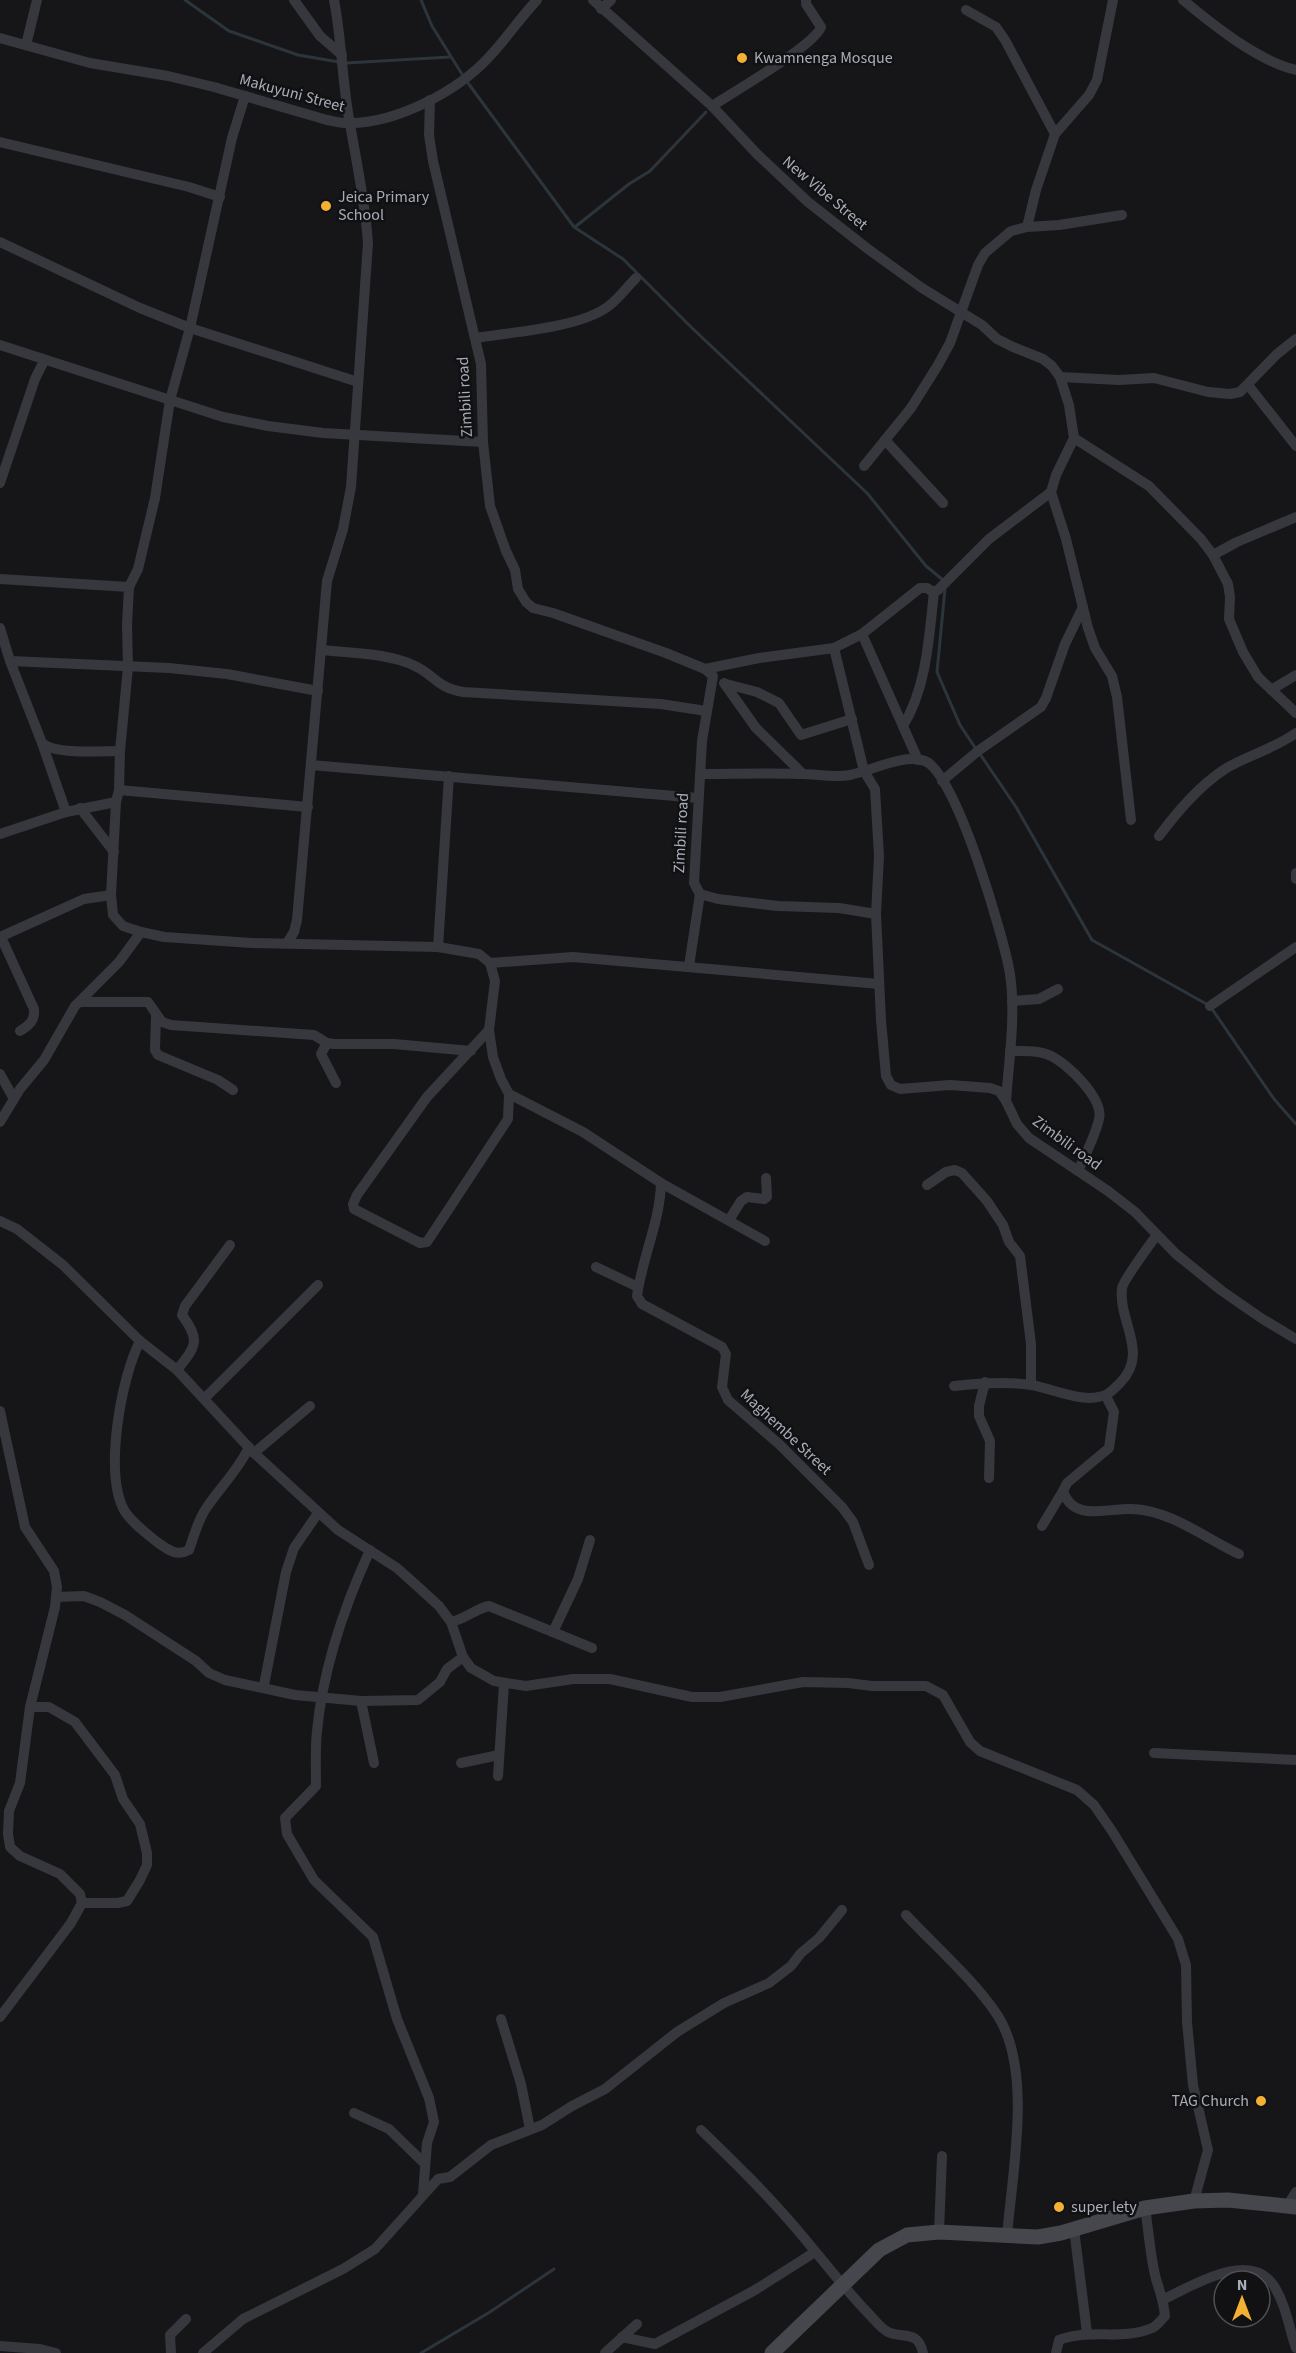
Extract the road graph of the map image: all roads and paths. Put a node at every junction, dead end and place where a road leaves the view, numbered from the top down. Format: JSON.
{"nodes":[{"id":1,"x":37,"y":0,"type":"edge"},
{"id":2,"x":294,"y":0,"type":"edge"},
{"id":3,"x":334,"y":0,"type":"edge"},
{"id":4,"x":537,"y":0,"type":"edge"},
{"id":5,"x":611,"y":0,"type":"edge"},
{"id":6,"x":806,"y":0,"type":"edge"},
{"id":7,"x":1113,"y":0,"type":"edge"},
{"id":8,"x":1183,"y":0,"type":"edge"},
{"id":9,"x":597,"y":4,"type":"edge"},
{"id":10,"x":966,"y":10,"type":"dead end"},
{"id":11,"x":0,"y":38,"type":"edge"},
{"id":12,"x":26,"y":45,"type":"junction"},
{"id":13,"x":342,"y":55,"type":"junction"},
{"id":14,"x":1296,"y":70,"type":"edge"},
{"id":15,"x":245,"y":96,"type":"junction"},
{"id":16,"x":430,"y":100,"type":"junction"},
{"id":17,"x":712,"y":106,"type":"junction"},
{"id":18,"x":349,"y":124,"type":"junction"},
{"id":19,"x":1054,"y":134,"type":"junction"},
{"id":20,"x":0,"y":142,"type":"edge"},
{"id":21,"x":220,"y":198,"type":"junction"},
{"id":22,"x":1122,"y":215,"type":"dead end"},
{"id":23,"x":1027,"y":226,"type":"junction"},
{"id":24,"x":0,"y":242,"type":"edge"},
{"id":25,"x":636,"y":278,"type":"dead end"},
{"id":26,"x":963,"y":313,"type":"junction"},
{"id":27,"x":190,"y":328,"type":"junction"},
{"id":28,"x":476,"y":338,"type":"junction"},
{"id":29,"x":1296,"y":339,"type":"edge"},
{"id":30,"x":0,"y":345,"type":"edge"},
{"id":31,"x":44,"y":361,"type":"junction"},
{"id":32,"x":1060,"y":377,"type":"junction"},
{"id":33,"x":358,"y":382,"type":"junction"},
{"id":34,"x":1248,"y":385,"type":"junction"},
{"id":35,"x":170,"y":400,"type":"junction"},
{"id":36,"x":354,"y":435,"type":"junction"},
{"id":37,"x":1074,"y":438,"type":"junction"},
{"id":38,"x":885,"y":440,"type":"junction"},
{"id":39,"x":483,"y":442,"type":"junction"},
{"id":40,"x":1296,"y":446,"type":"edge"},
{"id":41,"x":864,"y":466,"type":"dead end"},
{"id":42,"x":0,"y":483,"type":"edge"},
{"id":43,"x":1052,"y":492,"type":"junction"},
{"id":44,"x":943,"y":503,"type":"dead end"},
{"id":45,"x":1296,"y":517,"type":"edge"},
{"id":46,"x":1213,"y":555,"type":"junction"},
{"id":47,"x":0,"y":579,"type":"edge"},
{"id":48,"x":129,"y":587,"type":"junction"},
{"id":49,"x":934,"y":592,"type":"junction"},
{"id":50,"x":1083,"y":607,"type":"junction"},
{"id":51,"x":0,"y":628,"type":"edge"},
{"id":52,"x":862,"y":634,"type":"junction"},
{"id":53,"x":834,"y":648,"type":"junction"},
{"id":54,"x":322,"y":650,"type":"junction"},
{"id":55,"x":10,"y":661,"type":"junction"},
{"id":56,"x":128,"y":667,"type":"junction"},
{"id":57,"x":709,"y":673,"type":"junction"},
{"id":58,"x":1296,"y":675,"type":"edge"},
{"id":59,"x":726,"y":684,"type":"junction"},
{"id":60,"x":1271,"y":690,"type":"junction"},
{"id":61,"x":318,"y":691,"type":"junction"},
{"id":62,"x":706,"y":711,"type":"junction"},
{"id":63,"x":1296,"y":712,"type":"edge"},
{"id":64,"x":852,"y":719,"type":"junction"},
{"id":65,"x":903,"y":726,"type":"junction"},
{"id":66,"x":1296,"y":733,"type":"edge"},
{"id":67,"x":42,"y":743,"type":"junction"},
{"id":68,"x":120,"y":751,"type":"junction"},
{"id":69,"x":918,"y":760,"type":"junction"},
{"id":70,"x":311,"y":765,"type":"junction"},
{"id":71,"x":864,"y":771,"type":"junction"},
{"id":72,"x":700,"y":774,"type":"junction"},
{"id":73,"x":803,"y":774,"type":"junction"},
{"id":74,"x":449,"y":777,"type":"junction"},
{"id":75,"x":942,"y":781,"type":"junction"},
{"id":76,"x":119,"y":790,"type":"junction"},
{"id":77,"x":698,"y":798,"type":"junction"},
{"id":78,"x":116,"y":802,"type":"junction"},
{"id":79,"x":308,"y":807,"type":"junction"},
{"id":80,"x":80,"y":808,"type":"junction"},
{"id":81,"x":66,"y":812,"type":"junction"},
{"id":82,"x":1131,"y":820,"type":"dead end"},
{"id":83,"x":0,"y":834,"type":"edge"},
{"id":84,"x":1159,"y":836,"type":"dead end"},
{"id":85,"x":114,"y":852,"type":"junction"},
{"id":86,"x":1296,"y":873,"type":"edge"},
{"id":87,"x":1296,"y":879,"type":"edge"},
{"id":88,"x":700,"y":894,"type":"junction"},
{"id":89,"x":111,"y":895,"type":"junction"},
{"id":90,"x":876,"y":914,"type":"junction"},
{"id":91,"x":141,"y":932,"type":"junction"},
{"id":92,"x":1,"y":937,"type":"edge"},
{"id":93,"x":287,"y":944,"type":"junction"},
{"id":94,"x":1296,"y":946,"type":"edge"},
{"id":95,"x":438,"y":947,"type":"junction"},
{"id":96,"x":490,"y":963,"type":"junction"},
{"id":97,"x":689,"y":966,"type":"junction"},
{"id":98,"x":879,"y":984,"type":"junction"},
{"id":99,"x":1058,"y":989,"type":"dead end"},
{"id":100,"x":1012,"y":1001,"type":"junction"},
{"id":101,"x":80,"y":1002,"type":"junction"},
{"id":102,"x":1210,"y":1006,"type":"dead end"},
{"id":103,"x":156,"y":1015,"type":"junction"},
{"id":104,"x":489,"y":1030,"type":"junction"},
{"id":105,"x":20,"y":1031,"type":"dead end"},
{"id":106,"x":327,"y":1043,"type":"junction"},
{"id":107,"x":471,"y":1051,"type":"junction"},
{"id":108,"x":1010,"y":1051,"type":"junction"},
{"id":109,"x":0,"y":1074,"type":"edge"},
{"id":110,"x":336,"y":1083,"type":"dead end"},
{"id":111,"x":233,"y":1090,"type":"dead end"},
{"id":112,"x":509,"y":1094,"type":"junction"},
{"id":113,"x":14,"y":1099,"type":"junction"},
{"id":114,"x":1006,"y":1101,"type":"junction"},
{"id":115,"x":0,"y":1122,"type":"edge"},
{"id":116,"x":1078,"y":1171,"type":"junction"},
{"id":117,"x":766,"y":1178,"type":"dead end"},
{"id":118,"x":661,"y":1183,"type":"junction"},
{"id":119,"x":927,"y":1185,"type":"dead end"},
{"id":120,"x":729,"y":1220,"type":"junction"},
{"id":121,"x":0,"y":1221,"type":"edge"},
{"id":122,"x":1156,"y":1235,"type":"junction"},
{"id":123,"x":765,"y":1241,"type":"dead end"},
{"id":124,"x":230,"y":1245,"type":"dead end"},
{"id":125,"x":596,"y":1267,"type":"dead end"},
{"id":126,"x":318,"y":1285,"type":"dead end"},
{"id":127,"x":638,"y":1287,"type":"junction"},
{"id":128,"x":1296,"y":1339,"type":"edge"},
{"id":129,"x":140,"y":1341,"type":"junction"},
{"id":130,"x":177,"y":1370,"type":"junction"},
{"id":131,"x":985,"y":1382,"type":"junction"},
{"id":132,"x":1031,"y":1385,"type":"junction"},
{"id":133,"x":954,"y":1386,"type":"dead end"},
{"id":134,"x":1107,"y":1396,"type":"junction"},
{"id":135,"x":205,"y":1398,"type":"junction"},
{"id":136,"x":310,"y":1406,"type":"dead end"},
{"id":137,"x":0,"y":1411,"type":"edge"},
{"id":138,"x":251,"y":1450,"type":"junction"},
{"id":139,"x":989,"y":1478,"type":"dead end"},
{"id":140,"x":1063,"y":1491,"type":"junction"},
{"id":141,"x":318,"y":1513,"type":"junction"},
{"id":142,"x":1042,"y":1526,"type":"dead end"},
{"id":143,"x":591,"y":1540,"type":"dead end"},
{"id":144,"x":370,"y":1550,"type":"junction"},
{"id":145,"x":1239,"y":1554,"type":"dead end"},
{"id":146,"x":869,"y":1564,"type":"dead end"},
{"id":147,"x":56,"y":1597,"type":"junction"},
{"id":148,"x":451,"y":1622,"type":"junction"},
{"id":149,"x":553,"y":1632,"type":"junction"},
{"id":150,"x":592,"y":1648,"type":"dead end"},
{"id":151,"x":463,"y":1657,"type":"junction"},
{"id":152,"x":504,"y":1684,"type":"junction"},
{"id":153,"x":264,"y":1685,"type":"dead end"},
{"id":154,"x":322,"y":1699,"type":"junction"},
{"id":155,"x":361,"y":1701,"type":"junction"},
{"id":156,"x":30,"y":1707,"type":"junction"},
{"id":157,"x":1154,"y":1753,"type":"dead end"},
{"id":158,"x":499,"y":1755,"type":"junction"},
{"id":159,"x":1296,"y":1760,"type":"edge"},
{"id":160,"x":374,"y":1763,"type":"dead end"},
{"id":161,"x":461,"y":1763,"type":"dead end"},
{"id":162,"x":498,"y":1776,"type":"dead end"},
{"id":163,"x":82,"y":1904,"type":"junction"},
{"id":164,"x":842,"y":1910,"type":"dead end"},
{"id":165,"x":906,"y":1915,"type":"dead end"},
{"id":166,"x":0,"y":2017,"type":"edge"},
{"id":167,"x":501,"y":2019,"type":"dead end"},
{"id":168,"x":354,"y":2113,"type":"dead end"},
{"id":169,"x":530,"y":2129,"type":"junction"},
{"id":170,"x":701,"y":2130,"type":"dead end"},
{"id":171,"x":942,"y":2156,"type":"dead end"},
{"id":172,"x":424,"y":2163,"type":"junction"},
{"id":173,"x":1296,"y":2192,"type":"edge"},
{"id":174,"x":423,"y":2194,"type":"junction"},
{"id":175,"x":1194,"y":2200,"type":"junction"},
{"id":176,"x":1291,"y":2206,"type":"edge"},
{"id":177,"x":1145,"y":2208,"type":"junction"},
{"id":178,"x":1074,"y":2229,"type":"junction"},
{"id":179,"x":939,"y":2232,"type":"junction"},
{"id":180,"x":1007,"y":2236,"type":"junction"},
{"id":181,"x":814,"y":2252,"type":"junction"},
{"id":182,"x":842,"y":2286,"type":"junction"},
{"id":183,"x":1164,"y":2299,"type":"junction"},
{"id":184,"x":186,"y":2319,"type":"dead end"},
{"id":185,"x":637,"y":2324,"type":"dead end"},
{"id":186,"x":1088,"y":2333,"type":"junction"},
{"id":187,"x":622,"y":2337,"type":"junction"},
{"id":188,"x":0,"y":2346,"type":"edge"},
{"id":189,"x":1296,"y":2348,"type":"edge"},
{"id":190,"x":36,"y":2351,"type":"edge"},
{"id":191,"x":56,"y":2353,"type":"edge"},
{"id":192,"x":171,"y":2353,"type":"edge"},
{"id":193,"x":203,"y":2353,"type":"edge"},
{"id":194,"x":606,"y":2353,"type":"edge"},
{"id":195,"x":772,"y":2353,"type":"edge"},
{"id":196,"x":923,"y":2353,"type":"edge"},
{"id":197,"x":1056,"y":2353,"type":"edge"}],
"edges":[{"from":1,"to":12,"type":"street"},
{"from":2,"to":13,"type":"street"},
{"from":3,"to":13,"type":"street"},
{"from":4,"to":16,"type":"street","name":"Makuyuni Street"},
{"from":5,"to":9,"type":"street"},
{"from":6,"to":17,"type":"street"},
{"from":7,"to":19,"type":"street"},
{"from":8,"to":14,"type":"street"},
{"from":9,"to":17,"type":"street","name":"New Vibe Street"},
{"from":10,"to":19,"type":"street"},
{"from":11,"to":12,"type":"street","name":"Makuyuni Street"},
{"from":12,"to":15,"type":"street","name":"Makuyuni Street"},
{"from":13,"to":18,"type":"street"},
{"from":15,"to":18,"type":"street","name":"Makuyuni Street"},
{"from":15,"to":21,"type":"street"},
{"from":16,"to":18,"type":"street","name":"Makuyuni Street"},
{"from":16,"to":28,"type":"street","name":"Zimbili road"},
{"from":17,"to":26,"type":"street","name":"New Vibe Street"},
{"from":18,"to":33,"type":"street"},
{"from":19,"to":23,"type":"street"},
{"from":20,"to":21,"type":"street"},
{"from":21,"to":27,"type":"street"},
{"from":22,"to":23,"type":"street"},
{"from":23,"to":26,"type":"street"},
{"from":24,"to":27,"type":"street"},
{"from":25,"to":28,"type":"street"},
{"from":26,"to":32,"type":"street","name":"New Vibe Street"},
{"from":26,"to":38,"type":"street"},
{"from":27,"to":33,"type":"street"},
{"from":27,"to":35,"type":"street"},
{"from":28,"to":39,"type":"street","name":"Zimbili road"},
{"from":29,"to":34,"type":"street"},
{"from":30,"to":31,"type":"street"},
{"from":31,"to":35,"type":"street"},
{"from":31,"to":42,"type":"street"},
{"from":32,"to":34,"type":"street"},
{"from":32,"to":37,"type":"street"},
{"from":33,"to":36,"type":"street"},
{"from":34,"to":40,"type":"street"},
{"from":35,"to":36,"type":"street"},
{"from":35,"to":48,"type":"street"},
{"from":36,"to":39,"type":"street"},
{"from":36,"to":54,"type":"street"},
{"from":37,"to":43,"type":"street"},
{"from":37,"to":46,"type":"street"},
{"from":38,"to":41,"type":"street"},
{"from":38,"to":44,"type":"street"},
{"from":39,"to":57,"type":"street","name":"Zimbili road"},
{"from":43,"to":49,"type":"street"},
{"from":43,"to":50,"type":"street"},
{"from":45,"to":46,"type":"street"},
{"from":46,"to":60,"type":"street"},
{"from":47,"to":48,"type":"street"},
{"from":48,"to":56,"type":"street"},
{"from":49,"to":52,"type":"street"},
{"from":49,"to":65,"type":"street"},
{"from":50,"to":75,"type":"street"},
{"from":50,"to":82,"type":"street"},
{"from":51,"to":55,"type":"street"},
{"from":52,"to":53,"type":"street"},
{"from":52,"to":65,"type":"street"},
{"from":53,"to":57,"type":"street"},
{"from":53,"to":64,"type":"street"},
{"from":54,"to":61,"type":"street"},
{"from":54,"to":62,"type":"street"},
{"from":55,"to":56,"type":"street"},
{"from":55,"to":67,"type":"street"},
{"from":56,"to":61,"type":"street"},
{"from":56,"to":68,"type":"street"},
{"from":57,"to":59,"type":"street"},
{"from":57,"to":62,"type":"street","name":"Zimbili road"},
{"from":58,"to":60,"type":"street"},
{"from":59,"to":64,"type":"street"},
{"from":59,"to":73,"type":"street"},
{"from":60,"to":63,"type":"street"},
{"from":61,"to":70,"type":"street"},
{"from":62,"to":72,"type":"street","name":"Zimbili road"},
{"from":64,"to":71,"type":"street"},
{"from":65,"to":69,"type":"street"},
{"from":66,"to":84,"type":"street"},
{"from":67,"to":68,"type":"street"},
{"from":67,"to":81,"type":"street"},
{"from":68,"to":76,"type":"street"},
{"from":69,"to":71,"type":"street"},
{"from":69,"to":75,"type":"street"},
{"from":70,"to":74,"type":"street"},
{"from":70,"to":79,"type":"street"},
{"from":71,"to":73,"type":"street"},
{"from":71,"to":90,"type":"street"},
{"from":72,"to":73,"type":"street"},
{"from":72,"to":77,"type":"street","name":"Zimbili road"},
{"from":74,"to":77,"type":"street"},
{"from":74,"to":95,"type":"street"},
{"from":75,"to":100,"type":"street"},
{"from":76,"to":78,"type":"street"},
{"from":76,"to":79,"type":"street"},
{"from":77,"to":88,"type":"street","name":"Zimbili road"},
{"from":78,"to":80,"type":"street"},
{"from":78,"to":85,"type":"street"},
{"from":79,"to":93,"type":"street"},
{"from":80,"to":81,"type":"street"},
{"from":80,"to":85,"type":"street"},
{"from":81,"to":83,"type":"street"},
{"from":85,"to":89,"type":"street"},
{"from":86,"to":87,"type":"street"},
{"from":88,"to":90,"type":"street","name":"Zimbili road"},
{"from":88,"to":97,"type":"street"},
{"from":89,"to":91,"type":"street"},
{"from":89,"to":92,"type":"street"},
{"from":90,"to":98,"type":"street"},
{"from":91,"to":93,"type":"street"},
{"from":91,"to":101,"type":"street"},
{"from":92,"to":105,"type":"street"},
{"from":93,"to":95,"type":"street"},
{"from":94,"to":102,"type":"street"},
{"from":95,"to":96,"type":"street"},
{"from":96,"to":97,"type":"street"},
{"from":96,"to":104,"type":"street"},
{"from":97,"to":98,"type":"street"},
{"from":98,"to":114,"type":"street"},
{"from":99,"to":100,"type":"street"},
{"from":100,"to":108,"type":"street"},
{"from":101,"to":103,"type":"street"},
{"from":101,"to":113,"type":"street"},
{"from":103,"to":106,"type":"street"},
{"from":103,"to":111,"type":"street"},
{"from":104,"to":107,"type":"street"},
{"from":104,"to":112,"type":"street"},
{"from":106,"to":107,"type":"street"},
{"from":106,"to":110,"type":"street"},
{"from":107,"to":112,"type":"street"},
{"from":108,"to":114,"type":"street"},
{"from":108,"to":116,"type":"street"},
{"from":109,"to":113,"type":"street"},
{"from":112,"to":118,"type":"street"},
{"from":113,"to":115,"type":"street"},
{"from":114,"to":116,"type":"street","name":"Zimbili road"},
{"from":116,"to":122,"type":"street","name":"Zimbili road"},
{"from":117,"to":120,"type":"street"},
{"from":118,"to":120,"type":"street"},
{"from":118,"to":127,"type":"street"},
{"from":119,"to":132,"type":"street"},
{"from":120,"to":123,"type":"street"},
{"from":121,"to":129,"type":"street"},
{"from":122,"to":128,"type":"street","name":"Zimbili road"},
{"from":122,"to":134,"type":"street"},
{"from":124,"to":130,"type":"street"},
{"from":125,"to":127,"type":"street"},
{"from":126,"to":135,"type":"street"},
{"from":127,"to":146,"type":"street","name":"Maghembe Street"},
{"from":129,"to":130,"type":"street"},
{"from":129,"to":138,"type":"street"},
{"from":130,"to":135,"type":"street"},
{"from":131,"to":132,"type":"street"},
{"from":131,"to":133,"type":"street"},
{"from":131,"to":139,"type":"street"},
{"from":132,"to":134,"type":"street"},
{"from":134,"to":140,"type":"street"},
{"from":135,"to":138,"type":"street"},
{"from":136,"to":138,"type":"street"},
{"from":137,"to":147,"type":"street"},
{"from":138,"to":141,"type":"street"},
{"from":140,"to":142,"type":"street"},
{"from":140,"to":145,"type":"street"},
{"from":141,"to":144,"type":"street"},
{"from":141,"to":153,"type":"street"},
{"from":143,"to":149,"type":"street"},
{"from":144,"to":148,"type":"street"},
{"from":144,"to":154,"type":"street"},
{"from":147,"to":154,"type":"street"},
{"from":147,"to":156,"type":"street"},
{"from":148,"to":149,"type":"street"},
{"from":148,"to":151,"type":"street"},
{"from":149,"to":150,"type":"street"},
{"from":151,"to":152,"type":"street"},
{"from":151,"to":155,"type":"street"},
{"from":152,"to":158,"type":"street"},
{"from":152,"to":175,"type":"street"},
{"from":154,"to":155,"type":"street"},
{"from":154,"to":172,"type":"street"},
{"from":155,"to":160,"type":"street"},
{"from":156,"to":163,"type":"street"},
{"from":156,"to":163,"type":"street"},
{"from":157,"to":159,"type":"street"},
{"from":158,"to":161,"type":"street"},
{"from":158,"to":162,"type":"street"},
{"from":163,"to":166,"type":"street"},
{"from":164,"to":169,"type":"street"},
{"from":165,"to":180,"type":"street"},
{"from":167,"to":169,"type":"street"},
{"from":168,"to":172,"type":"street"},
{"from":169,"to":174,"type":"street"},
{"from":170,"to":181,"type":"street"},
{"from":171,"to":179,"type":"street"},
{"from":172,"to":174,"type":"street"},
{"from":173,"to":176,"type":"street"},
{"from":174,"to":193,"type":"street"},
{"from":175,"to":176,"type":"street"},
{"from":175,"to":177,"type":"street"},
{"from":177,"to":178,"type":"street"},
{"from":177,"to":183,"type":"street"},
{"from":178,"to":180,"type":"street"},
{"from":178,"to":186,"type":"street"},
{"from":179,"to":180,"type":"street"},
{"from":179,"to":182,"type":"street"},
{"from":181,"to":182,"type":"street"},
{"from":181,"to":187,"type":"street"},
{"from":182,"to":195,"type":"street"},
{"from":182,"to":196,"type":"street"},
{"from":183,"to":186,"type":"street"},
{"from":183,"to":189,"type":"street"},
{"from":184,"to":192,"type":"street"},
{"from":185,"to":187,"type":"street"},
{"from":186,"to":197,"type":"street"},
{"from":187,"to":194,"type":"street"},
{"from":188,"to":190,"type":"street"},
{"from":190,"to":191,"type":"street"}]}
